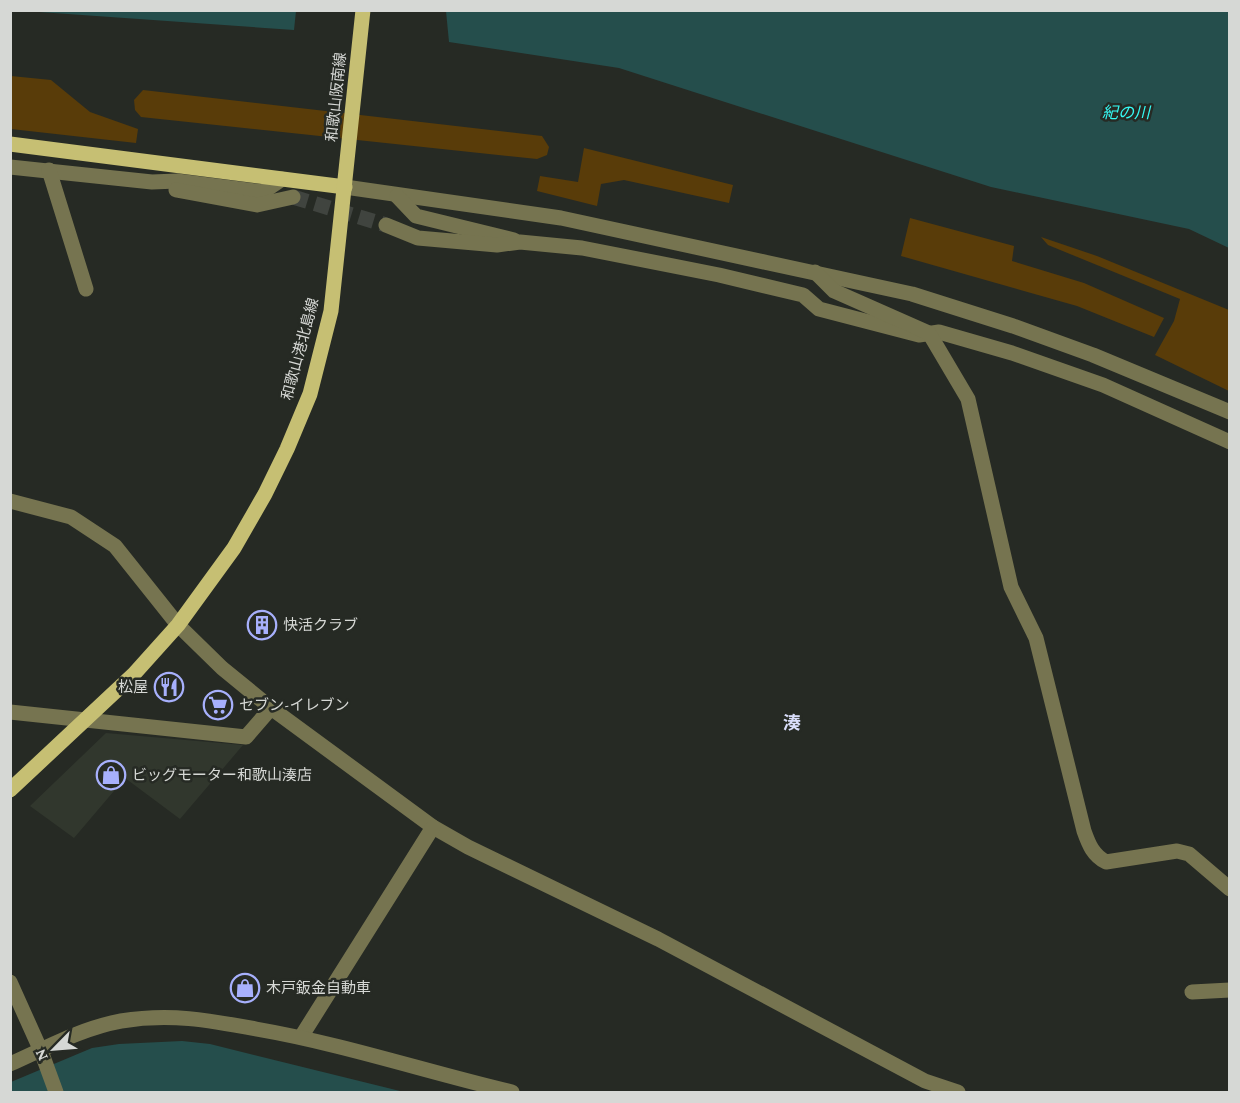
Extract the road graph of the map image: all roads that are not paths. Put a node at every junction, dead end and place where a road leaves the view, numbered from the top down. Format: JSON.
{"nodes":[{"id":1,"x":363,"y":10,"type":"edge"},
{"id":2,"x":10,"y":144,"type":"edge"},
{"id":3,"x":10,"y":167,"type":"edge"},
{"id":4,"x":50,"y":170,"type":"junction"},
{"id":5,"x":282,"y":179,"type":"junction"},
{"id":6,"x":152,"y":182,"type":"junction"},
{"id":7,"x":345,"y":187,"type":"junction"},
{"id":8,"x":293,"y":196,"type":"tunnel mouth"},
{"id":9,"x":398,"y":196,"type":"junction"},
{"id":10,"x":386,"y":225,"type":"tunnel mouth"},
{"id":11,"x":520,"y":242,"type":"junction"},
{"id":12,"x":813,"y":271,"type":"junction"},
{"id":13,"x":86,"y":289,"type":"dead end"},
{"id":14,"x":929,"y":333,"type":"junction"},
{"id":15,"x":1230,"y":412,"type":"edge"},
{"id":16,"x":1230,"y":442,"type":"edge"},
{"id":17,"x":10,"y":501,"type":"edge"},
{"id":18,"x":178,"y":625,"type":"junction"},
{"id":19,"x":271,"y":708,"type":"junction"},
{"id":20,"x":10,"y":712,"type":"edge"},
{"id":21,"x":85,"y":721,"type":"junction"},
{"id":22,"x":10,"y":790,"type":"edge"},
{"id":23,"x":433,"y":828,"type":"junction"},
{"id":24,"x":1230,"y":889,"type":"edge"},
{"id":25,"x":10,"y":982,"type":"edge"},
{"id":26,"x":1230,"y":990,"type":"edge"},
{"id":27,"x":1192,"y":992,"type":"dead end"},
{"id":28,"x":301,"y":1037,"type":"junction"},
{"id":29,"x":42,"y":1055,"type":"junction"},
{"id":30,"x":10,"y":1064,"type":"edge"},
{"id":31,"x":56,"y":1092,"type":"edge"},
{"id":32,"x":512,"y":1092,"type":"edge"},
{"id":33,"x":958,"y":1092,"type":"edge"}],
"edges":[{"from":1,"to":7,"type":"main road","name":"和歌山阪南線"},
{"from":2,"to":5,"type":"main road"},
{"from":3,"to":4,"type":"street"},
{"from":4,"to":6,"type":"street"},
{"from":4,"to":13,"type":"street"},
{"from":5,"to":6,"type":"street"},
{"from":5,"to":7,"type":"main road"},
{"from":6,"to":8,"type":"street"},
{"from":7,"to":9,"type":"street"},
{"from":7,"to":18,"type":"main road","name":"和歌山港北島線"},
{"from":9,"to":11,"type":"street"},
{"from":9,"to":12,"type":"street"},
{"from":10,"to":11,"type":"street"},
{"from":11,"to":14,"type":"street"},
{"from":12,"to":14,"type":"street"},
{"from":12,"to":15,"type":"street"},
{"from":14,"to":16,"type":"street"},
{"from":14,"to":24,"type":"street"},
{"from":17,"to":18,"type":"street"},
{"from":18,"to":19,"type":"street"},
{"from":18,"to":21,"type":"main road","name":"和歌山港北島線"},
{"from":19,"to":21,"type":"street"},
{"from":19,"to":23,"type":"street"},
{"from":20,"to":21,"type":"street"},
{"from":21,"to":22,"type":"main road","name":"和歌山港北島線"},
{"from":23,"to":28,"type":"street"},
{"from":23,"to":33,"type":"street"},
{"from":25,"to":29,"type":"street"},
{"from":26,"to":27,"type":"street"},
{"from":28,"to":29,"type":"street"},
{"from":28,"to":32,"type":"street"},
{"from":29,"to":30,"type":"street"},
{"from":29,"to":31,"type":"street"}]}
